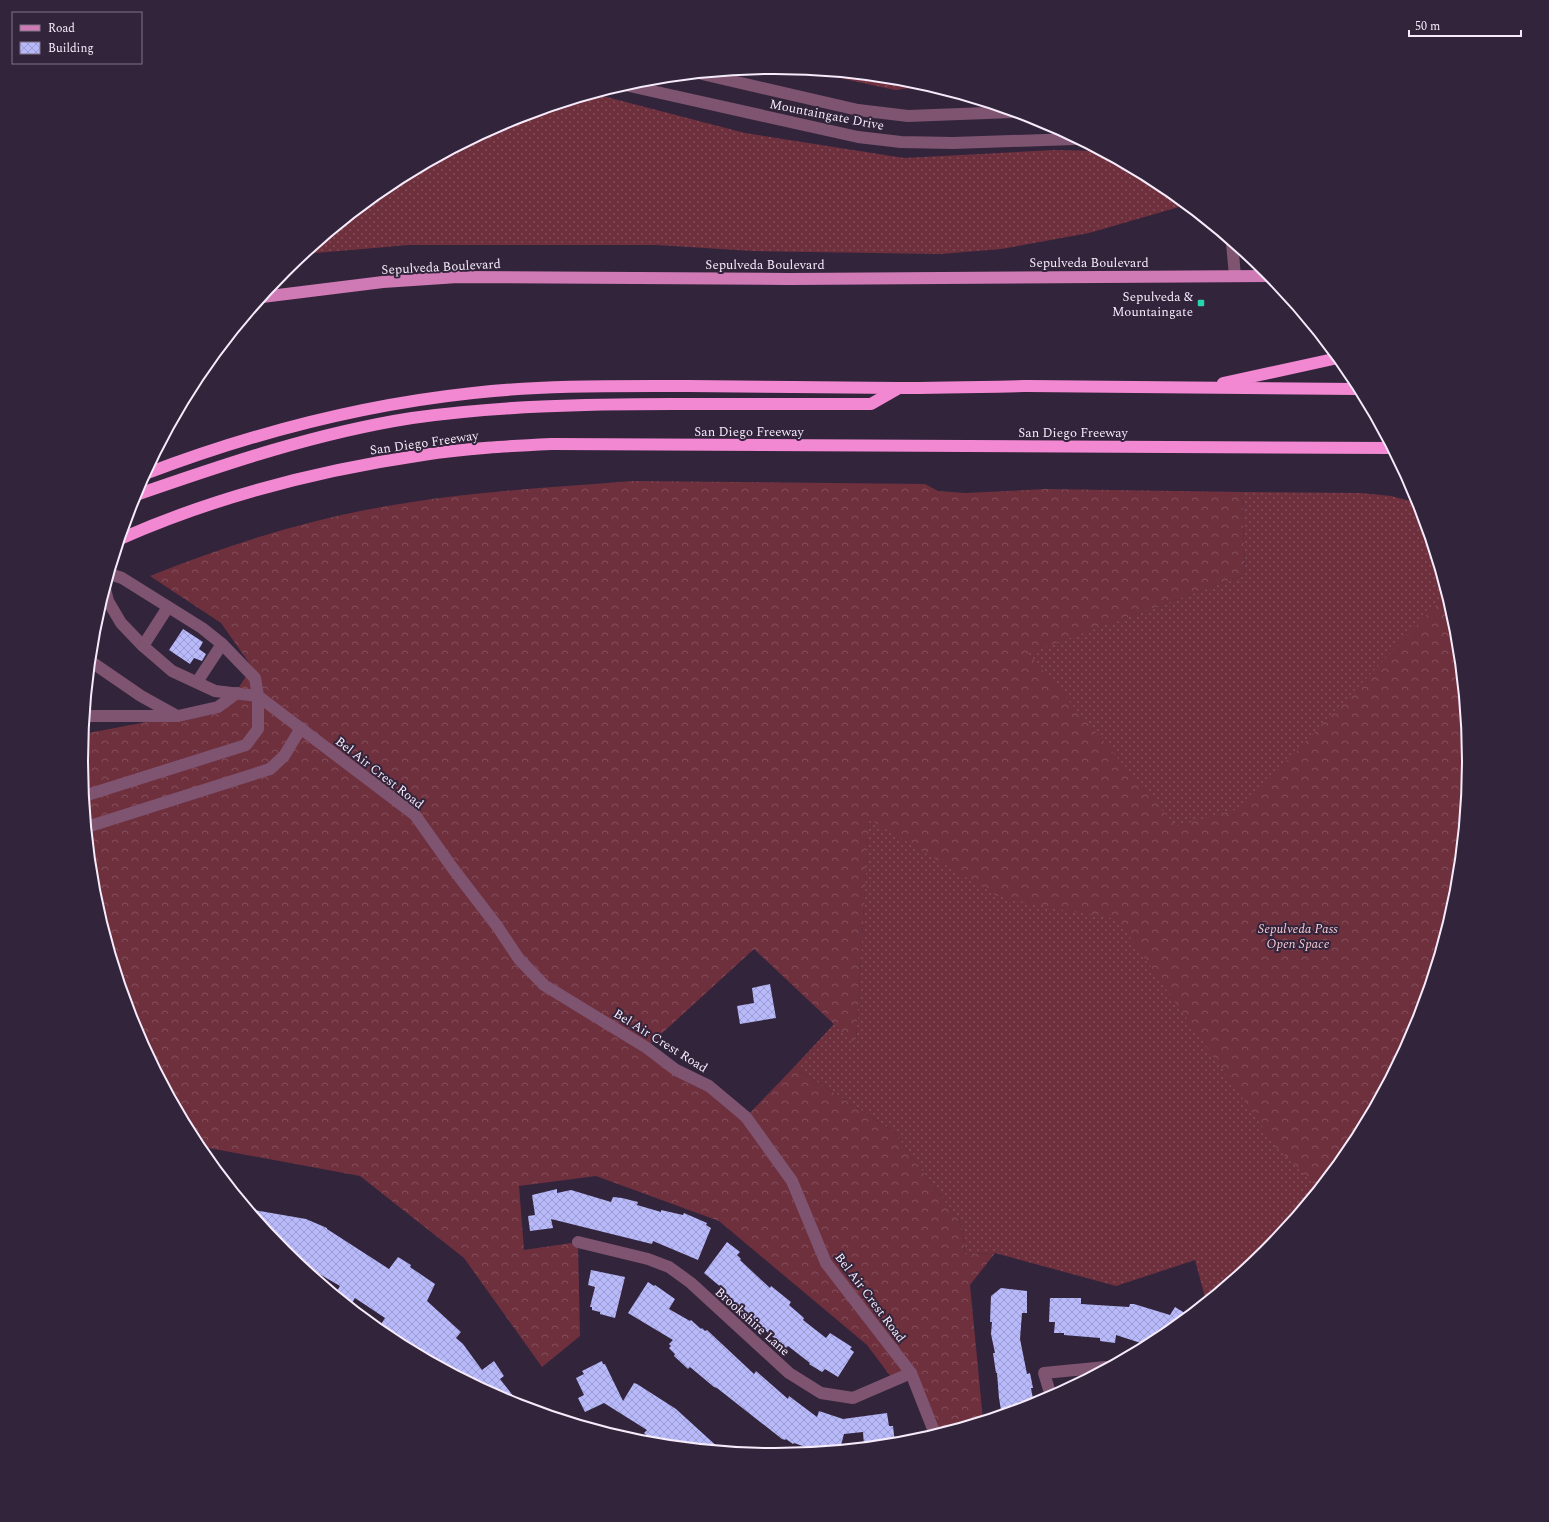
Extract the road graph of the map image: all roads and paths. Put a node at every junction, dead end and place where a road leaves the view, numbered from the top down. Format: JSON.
{"nodes":[{"id":1,"x":714,"y":77,"type":"edge"},
{"id":2,"x":637,"y":88,"type":"edge"},
{"id":3,"x":1001,"y":112,"type":"edge"},
{"id":4,"x":1064,"y":138,"type":"edge"},
{"id":5,"x":1233,"y":249,"type":"edge"},
{"id":6,"x":1235,"y":276,"type":"junction"},
{"id":7,"x":1261,"y":276,"type":"edge"},
{"id":8,"x":269,"y":296,"type":"edge"},
{"id":9,"x":1332,"y":359,"type":"edge"},
{"id":10,"x":900,"y":388,"type":"junction"},
{"id":11,"x":1203,"y":388,"type":"junction"},
{"id":12,"x":1352,"y":390,"type":"edge"},
{"id":13,"x":1386,"y":448,"type":"edge"},
{"id":14,"x":152,"y":472,"type":"edge"},
{"id":15,"x":142,"y":493,"type":"edge"},
{"id":16,"x":125,"y":537,"type":"edge"},
{"id":17,"x":113,"y":575,"type":"edge"},
{"id":18,"x":107,"y":599,"type":"edge"},
{"id":19,"x":168,"y":607,"type":"junction"},
{"id":20,"x":222,"y":644,"type":"junction"},
{"id":21,"x":143,"y":646,"type":"junction"},
{"id":22,"x":94,"y":664,"type":"edge"},
{"id":23,"x":197,"y":682,"type":"junction"},
{"id":24,"x":237,"y":693,"type":"junction"},
{"id":25,"x":258,"y":696,"type":"junction"},
{"id":26,"x":89,"y":716,"type":"edge"},
{"id":27,"x":178,"y":716,"type":"junction"},
{"id":28,"x":300,"y":728,"type":"junction"},
{"id":29,"x":89,"y":795,"type":"edge"},
{"id":30,"x":91,"y":826,"type":"edge"},
{"id":31,"x":578,"y":1242,"type":"dead end"},
{"id":32,"x":1095,"y":1368,"type":"edge"},
{"id":33,"x":911,"y":1373,"type":"junction"},
{"id":34,"x":1050,"y":1390,"type":"edge"},
{"id":35,"x":933,"y":1429,"type":"edge"}],
"edges":[{"from":1,"to":3,"type":"street","name":"Mountaingate Drive"},
{"from":2,"to":4,"type":"street","name":"Mountaingate Drive"},
{"from":5,"to":6,"type":"street"},
{"from":6,"to":7,"type":"main road","name":"Sepulveda Boulevard"},
{"from":6,"to":8,"type":"main road","name":"Sepulveda Boulevard"},
{"from":9,"to":11,"type":"highway"},
{"from":10,"to":11,"type":"highway"},
{"from":10,"to":14,"type":"highway"},
{"from":10,"to":15,"type":"highway"},
{"from":11,"to":12,"type":"highway"},
{"from":13,"to":16,"type":"highway","name":"San Diego Freeway"},
{"from":17,"to":19,"type":"street"},
{"from":18,"to":21,"type":"street","name":"Bel Air Crest Road"},
{"from":19,"to":20,"type":"street"},
{"from":19,"to":21,"type":"street"},
{"from":20,"to":23,"type":"street"},
{"from":20,"to":25,"type":"street"},
{"from":21,"to":23,"type":"street","name":"Bel Air Crest Road"},
{"from":22,"to":27,"type":"street"},
{"from":23,"to":24,"type":"street","name":"Bel Air Crest Road"},
{"from":24,"to":25,"type":"street","name":"Bel Air Crest Road"},
{"from":24,"to":27,"type":"street"},
{"from":25,"to":28,"type":"street","name":"Bel Air Crest Road"},
{"from":25,"to":29,"type":"street"},
{"from":26,"to":27,"type":"street"},
{"from":28,"to":30,"type":"street"},
{"from":28,"to":33,"type":"street","name":"Bel Air Crest Road"},
{"from":31,"to":33,"type":"street","name":"Brookshire Lane"},
{"from":32,"to":34,"type":"street"},
{"from":33,"to":35,"type":"street","name":"Bel Air Crest Road"}]}
